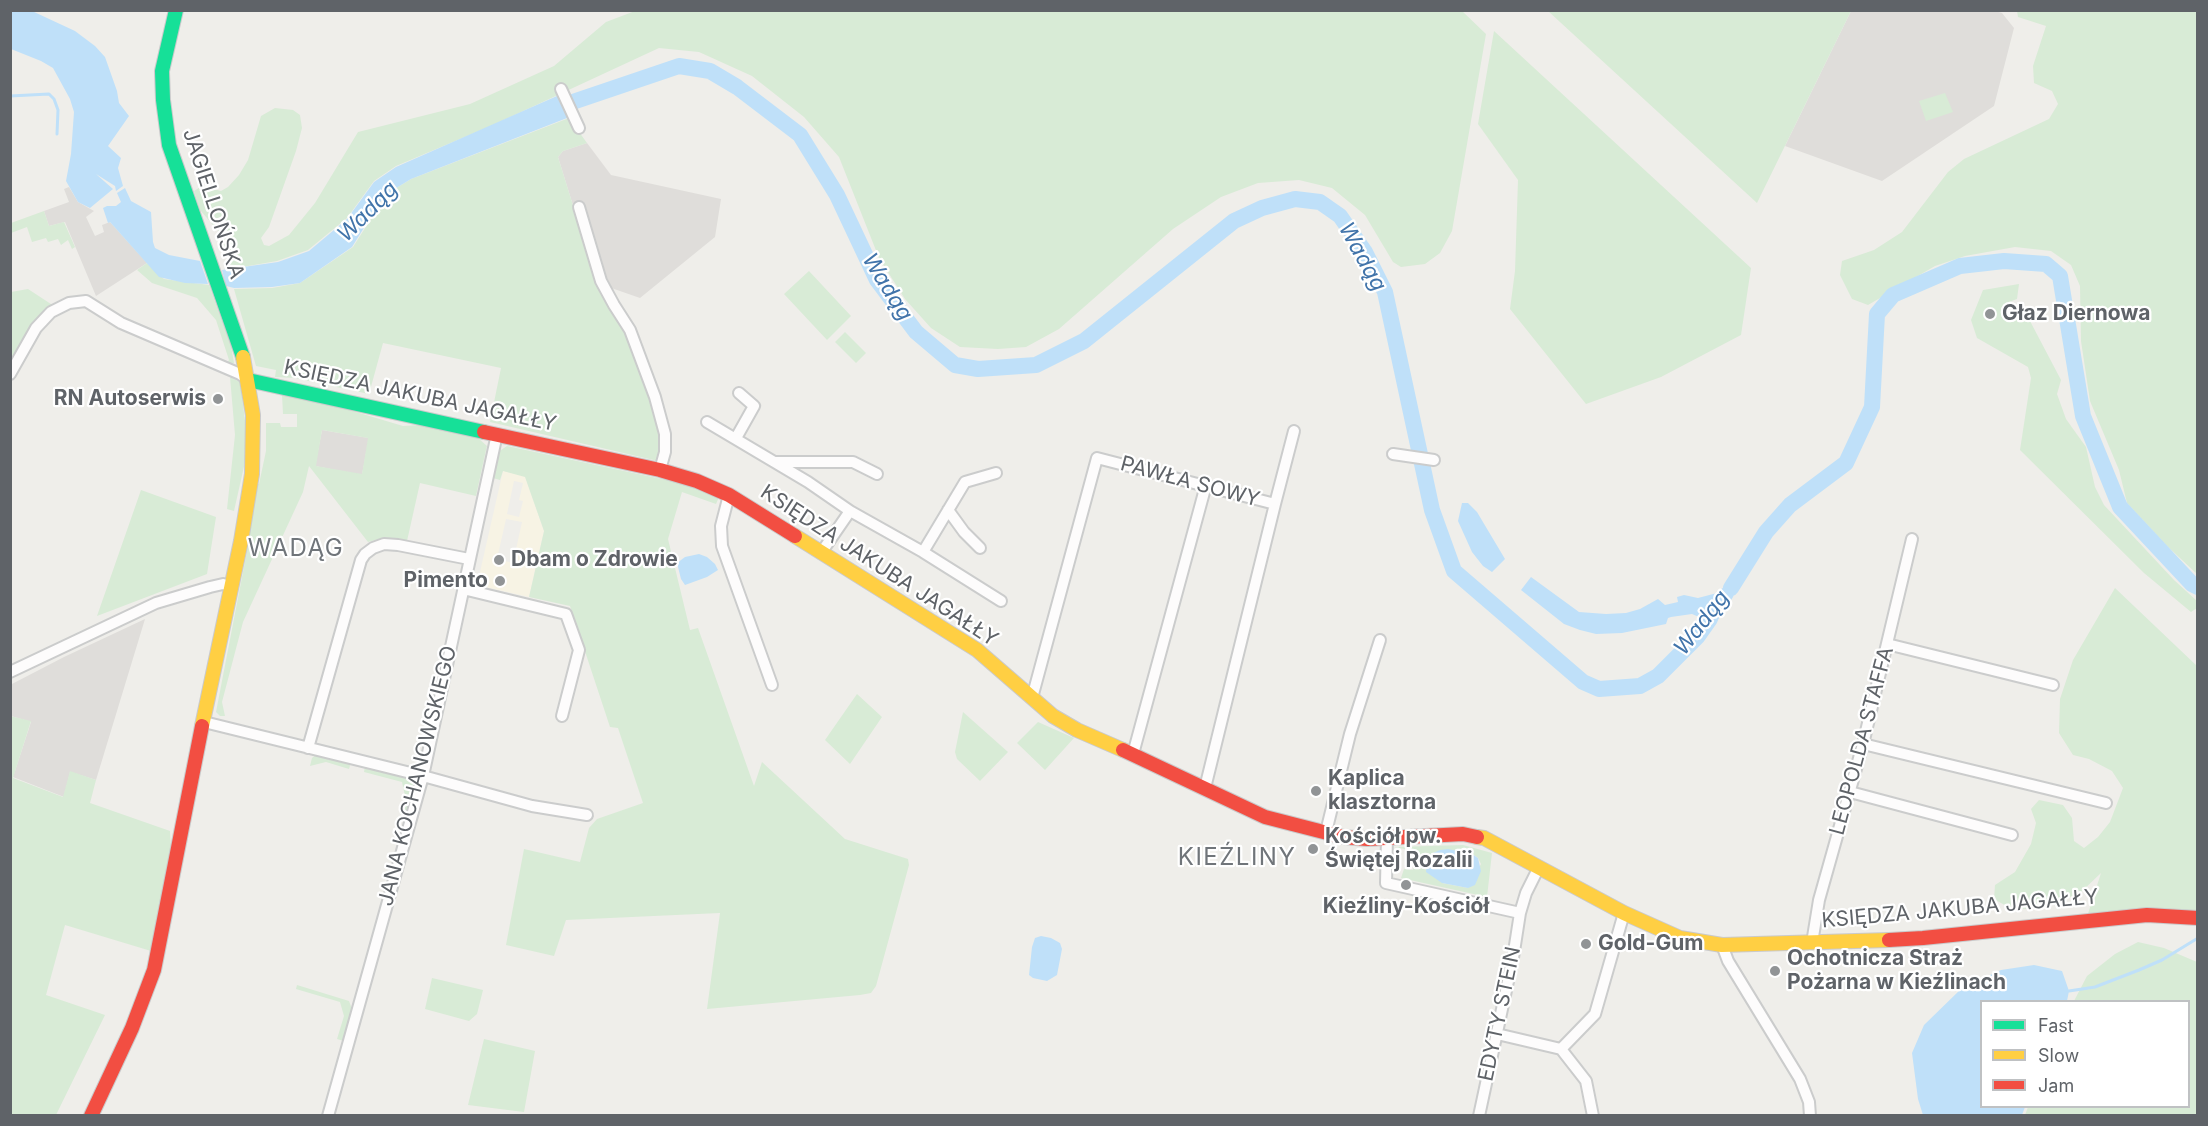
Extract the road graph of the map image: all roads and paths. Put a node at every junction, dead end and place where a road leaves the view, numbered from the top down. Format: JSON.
{"nodes":[{"id":1,"x":176,"y":10,"type":"edge"},
{"id":2,"x":561,"y":90,"type":"dead end"},
{"id":3,"x":579,"y":128,"type":"dead end"},
{"id":4,"x":579,"y":207,"type":"dead end"},
{"id":5,"x":10,"y":374,"type":"edge"},
{"id":6,"x":248,"y":380,"type":"junction"},
{"id":7,"x":739,"y":393,"type":"dead end"},
{"id":8,"x":707,"y":422,"type":"dead end"},
{"id":9,"x":1294,"y":430,"type":"dead end"},
{"id":10,"x":497,"y":434,"type":"junction"},
{"id":11,"x":736,"y":438,"type":"junction"},
{"id":12,"x":1393,"y":454,"type":"dead end"},
{"id":13,"x":1434,"y":460,"type":"dead end"},
{"id":14,"x":776,"y":462,"type":"junction"},
{"id":15,"x":815,"y":462,"type":"junction"},
{"id":16,"x":660,"y":470,"type":"junction"},
{"id":17,"x":996,"y":473,"type":"dead end"},
{"id":18,"x":877,"y":474,"type":"dead end"},
{"id":19,"x":808,"y":482,"type":"junction"},
{"id":20,"x":1206,"y":485,"type":"junction"},
{"id":21,"x":729,"y":495,"type":"junction"},
{"id":22,"x":1275,"y":504,"type":"junction"},
{"id":23,"x":948,"y":510,"type":"junction"},
{"id":24,"x":850,"y":511,"type":"junction"},
{"id":25,"x":1912,"y":539,"type":"dead end"},
{"id":26,"x":980,"y":548,"type":"dead end"},
{"id":27,"x":923,"y":552,"type":"junction"},
{"id":28,"x":821,"y":553,"type":"junction"},
{"id":29,"x":469,"y":559,"type":"junction"},
{"id":30,"x":230,"y":586,"type":"junction"},
{"id":31,"x":463,"y":589,"type":"junction"},
{"id":32,"x":1001,"y":601,"type":"dead end"},
{"id":33,"x":1380,"y":640,"type":"dead end"},
{"id":34,"x":1887,"y":644,"type":"junction"},
{"id":35,"x":10,"y":672,"type":"edge"},
{"id":36,"x":772,"y":685,"type":"dead end"},
{"id":37,"x":2054,"y":685,"type":"dead end"},
{"id":38,"x":1032,"y":698,"type":"junction"},
{"id":39,"x":562,"y":716,"type":"dead end"},
{"id":40,"x":204,"y":722,"type":"junction"},
{"id":41,"x":1863,"y":744,"type":"junction"},
{"id":42,"x":308,"y":748,"type":"junction"},
{"id":43,"x":1133,"y":754,"type":"junction"},
{"id":44,"x":423,"y":776,"type":"junction"},
{"id":45,"x":1205,"y":788,"type":"junction"},
{"id":46,"x":1850,"y":792,"type":"junction"},
{"id":47,"x":2106,"y":803,"type":"dead end"},
{"id":48,"x":587,"y":815,"type":"dead end"},
{"id":49,"x":1326,"y":832,"type":"junction"},
{"id":50,"x":2012,"y":835,"type":"dead end"},
{"id":51,"x":1387,"y":838,"type":"junction"},
{"id":52,"x":1539,"y":867,"type":"junction"},
{"id":53,"x":1520,"y":913,"type":"junction"},
{"id":54,"x":1624,"y":913,"type":"junction"},
{"id":55,"x":2198,"y":918,"type":"edge"},
{"id":56,"x":1812,"y":943,"type":"junction"},
{"id":57,"x":1722,"y":945,"type":"junction"},
{"id":58,"x":1497,"y":1034,"type":"junction"},
{"id":59,"x":1561,"y":1049,"type":"junction"},
{"id":60,"x":91,"y":1116,"type":"edge"},
{"id":61,"x":328,"y":1116,"type":"edge"},
{"id":62,"x":1479,"y":1116,"type":"edge"},
{"id":63,"x":1593,"y":1116,"type":"edge"},
{"id":64,"x":1810,"y":1116,"type":"edge"}],
"edges":[{"from":1,"to":6,"type":"street","name":"JAGIELLOŃSKA"},
{"from":2,"to":3,"type":"street"},
{"from":4,"to":16,"type":"street"},
{"from":5,"to":6,"type":"street"},
{"from":6,"to":10,"type":"street","name":"KSIĘDZA JAKUBA JAGAŁŁY"},
{"from":6,"to":30,"type":"street"},
{"from":7,"to":11,"type":"street"},
{"from":8,"to":11,"type":"street"},
{"from":9,"to":22,"type":"street"},
{"from":10,"to":16,"type":"street","name":"KSIĘDZA JAKUBA JAGAŁŁY"},
{"from":10,"to":29,"type":"street","name":"JANA KOCHANOWSKIEGO"},
{"from":11,"to":14,"type":"street"},
{"from":12,"to":13,"type":"street"},
{"from":14,"to":15,"type":"street"},
{"from":14,"to":19,"type":"street"},
{"from":15,"to":18,"type":"street"},
{"from":15,"to":19,"type":"street"},
{"from":16,"to":21,"type":"street","name":"KSIĘDZA JAKUBA JAGAŁŁY"},
{"from":17,"to":23,"type":"street"},
{"from":19,"to":24,"type":"street"},
{"from":20,"to":22,"type":"street","name":"PAWŁA SOWY"},
{"from":20,"to":38,"type":"street","name":"PAWŁA SOWY"},
{"from":20,"to":43,"type":"street"},
{"from":21,"to":28,"type":"street","name":"KSIĘDZA JAKUBA JAGAŁŁY"},
{"from":21,"to":36,"type":"street","name":"KSIĘDZA JAKUBA JAGAŁŁY"},
{"from":22,"to":45,"type":"street","name":"PAWŁA SOWY"},
{"from":23,"to":26,"type":"street"},
{"from":23,"to":27,"type":"street"},
{"from":24,"to":27,"type":"street"},
{"from":24,"to":28,"type":"street"},
{"from":25,"to":34,"type":"street","name":"LEOPOLDA STAFFA"},
{"from":27,"to":32,"type":"street"},
{"from":28,"to":38,"type":"street","name":"KSIĘDZA JAKUBA JAGAŁŁY"},
{"from":29,"to":31,"type":"street","name":"JANA KOCHANOWSKIEGO"},
{"from":29,"to":42,"type":"street"},
{"from":30,"to":35,"type":"street"},
{"from":30,"to":40,"type":"street"},
{"from":31,"to":39,"type":"street"},
{"from":31,"to":44,"type":"street","name":"JANA KOCHANOWSKIEGO"},
{"from":33,"to":49,"type":"street"},
{"from":34,"to":37,"type":"street"},
{"from":34,"to":41,"type":"street","name":"LEOPOLDA STAFFA"},
{"from":38,"to":43,"type":"street","name":"KSIĘDZA JAKUBA JAGAŁŁY"},
{"from":40,"to":42,"type":"street"},
{"from":40,"to":60,"type":"street"},
{"from":41,"to":46,"type":"street","name":"LEOPOLDA STAFFA"},
{"from":41,"to":47,"type":"street"},
{"from":42,"to":44,"type":"street"},
{"from":43,"to":45,"type":"street","name":"KSIĘDZA JAKUBA JAGAŁŁY"},
{"from":44,"to":48,"type":"street"},
{"from":44,"to":61,"type":"street","name":"JANA KOCHANOWSKIEGO"},
{"from":45,"to":49,"type":"street","name":"KSIĘDZA JAKUBA JAGAŁŁY"},
{"from":46,"to":50,"type":"street"},
{"from":46,"to":56,"type":"street","name":"LEOPOLDA STAFFA"},
{"from":49,"to":51,"type":"street","name":"KSIĘDZA JAKUBA JAGAŁŁY"},
{"from":51,"to":52,"type":"street","name":"KSIĘDZA JAKUBA JAGAŁŁY"},
{"from":51,"to":53,"type":"street"},
{"from":52,"to":53,"type":"street","name":"EDYTY STEIN"},
{"from":52,"to":54,"type":"street","name":"KSIĘDZA JAKUBA JAGAŁŁY"},
{"from":53,"to":58,"type":"street","name":"EDYTY STEIN"},
{"from":54,"to":57,"type":"street","name":"KSIĘDZA JAKUBA JAGAŁŁY"},
{"from":54,"to":59,"type":"street"},
{"from":55,"to":56,"type":"street","name":"KSIĘDZA JAKUBA JAGAŁŁY"},
{"from":56,"to":57,"type":"street","name":"KSIĘDZA JAKUBA JAGAŁŁY"},
{"from":57,"to":64,"type":"street"},
{"from":58,"to":59,"type":"street"},
{"from":58,"to":62,"type":"street","name":"EDYTY STEIN"},
{"from":59,"to":63,"type":"street"}]}
